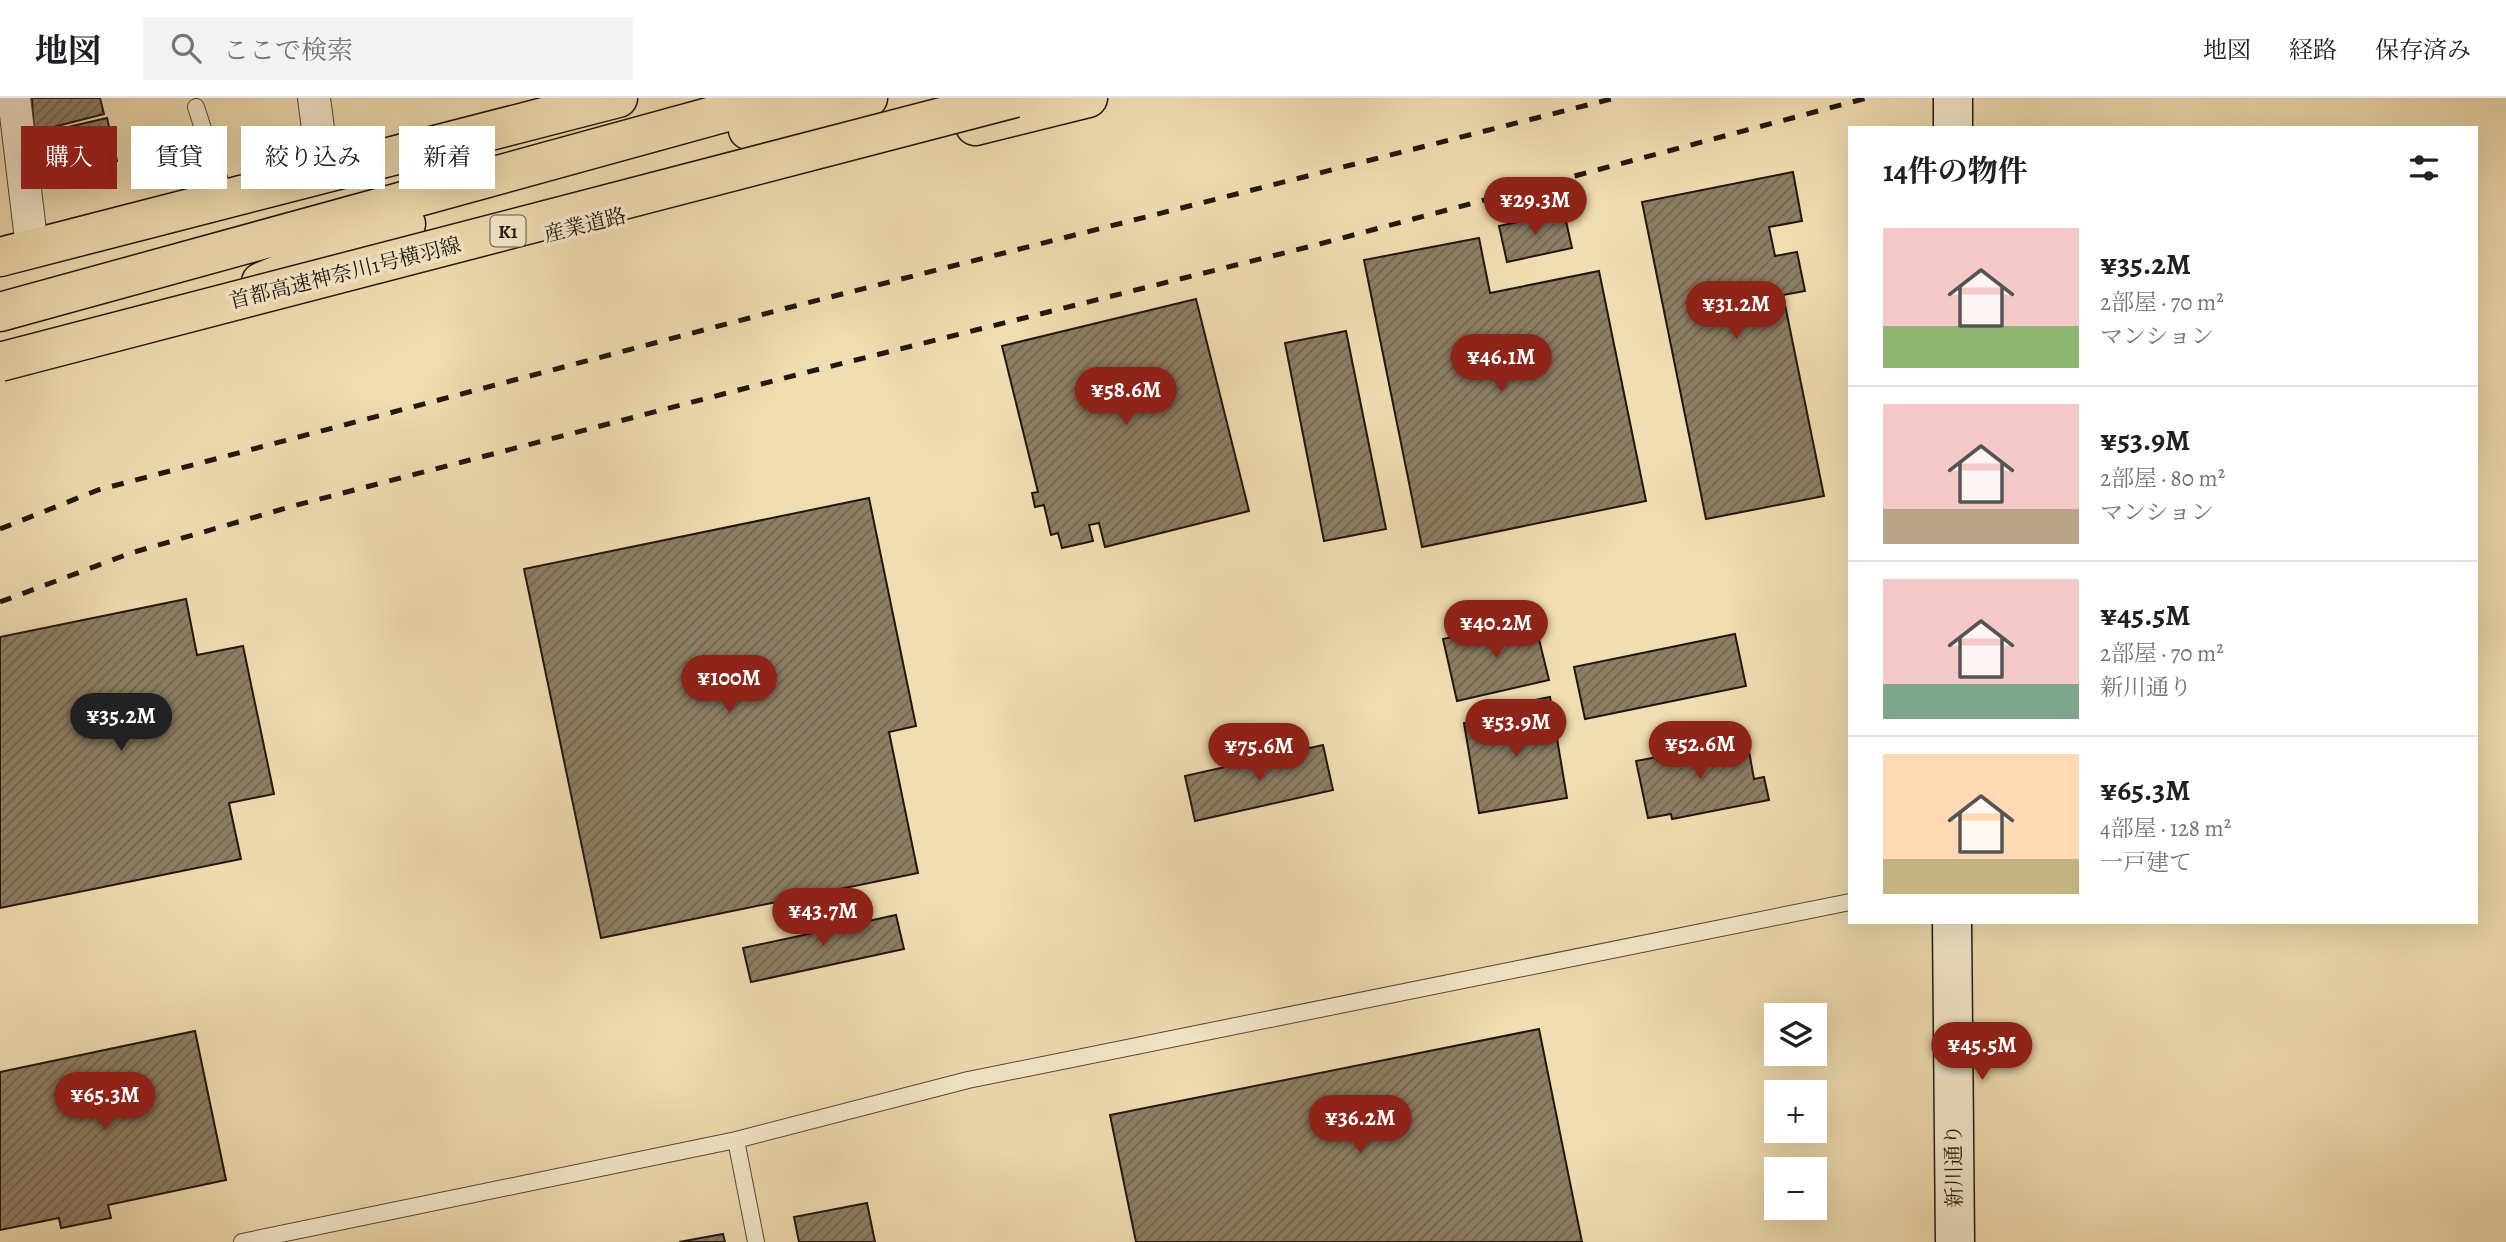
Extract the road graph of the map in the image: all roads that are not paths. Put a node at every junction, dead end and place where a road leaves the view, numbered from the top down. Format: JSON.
{"nodes":[{"id":1,"x":14,"y":98,"type":"edge"},
{"id":2,"x":314,"y":98,"type":"edge"},
{"id":3,"x":553,"y":98,"type":"edge"},
{"id":4,"x":618,"y":98,"type":"edge"},
{"id":5,"x":778,"y":98,"type":"edge"},
{"id":6,"x":867,"y":98,"type":"edge"},
{"id":7,"x":1014,"y":98,"type":"edge"},
{"id":8,"x":1088,"y":98,"type":"edge"},
{"id":9,"x":1952,"y":98,"type":"edge"},
{"id":10,"x":196,"y":107,"type":"dead end"},
{"id":11,"x":965,"y":113,"type":"edge"},
{"id":12,"x":202,"y":126,"type":"edge"},
{"id":13,"x":318,"y":126,"type":"edge"},
{"id":14,"x":1952,"y":126,"type":"edge"},
{"id":15,"x":385,"y":143,"type":"edge"},
{"id":16,"x":512,"y":181,"type":"junction"},
{"id":17,"x":201,"y":189,"type":"edge"},
{"id":18,"x":15,"y":236,"type":"edge"},
{"id":19,"x":0,"y":257,"type":"edge"},
{"id":20,"x":0,"y":312,"type":"edge"},
{"id":21,"x":108,"y":345,"type":"junction"},
{"id":22,"x":0,"y":362,"type":"edge"},
{"id":23,"x":0,"y":372,"type":"edge"},
{"id":24,"x":1848,"y":902,"type":"edge"},
{"id":25,"x":1952,"y":924,"type":"edge"},
{"id":26,"x":736,"y":1140,"type":"junction"},
{"id":27,"x":242,"y":1242,"type":"edge"},
{"id":28,"x":756,"y":1242,"type":"edge"},
{"id":29,"x":1955,"y":1242,"type":"edge"}],
"edges":[{"from":1,"to":18,"type":"street"},
{"from":2,"to":13,"type":"street"},
{"from":3,"to":15,"type":"main road"},
{"from":4,"to":19,"type":"main road"},
{"from":5,"to":16,"type":"main road"},
{"from":6,"to":16,"type":"main road"},
{"from":7,"to":22,"type":"main road","name":"首都高速神奈川1号横羽線","number":"K1","bridge":true},
{"from":8,"to":11,"type":"main road","name":"産業道路"},
{"from":9,"to":14,"type":"main road"},
{"from":10,"to":12,"type":"lane"},
{"from":11,"to":21,"type":"main road","name":"産業道路"},
{"from":16,"to":20,"type":"main road"},
{"from":16,"to":21,"type":"main road"},
{"from":17,"to":18,"type":"main road"},
{"from":21,"to":23,"type":"main road","name":"産業道路"},
{"from":24,"to":26,"type":"lane"},
{"from":25,"to":29,"type":"main road","name":"新川通り"},
{"from":26,"to":27,"type":"lane"},
{"from":26,"to":28,"type":"lane"}]}
